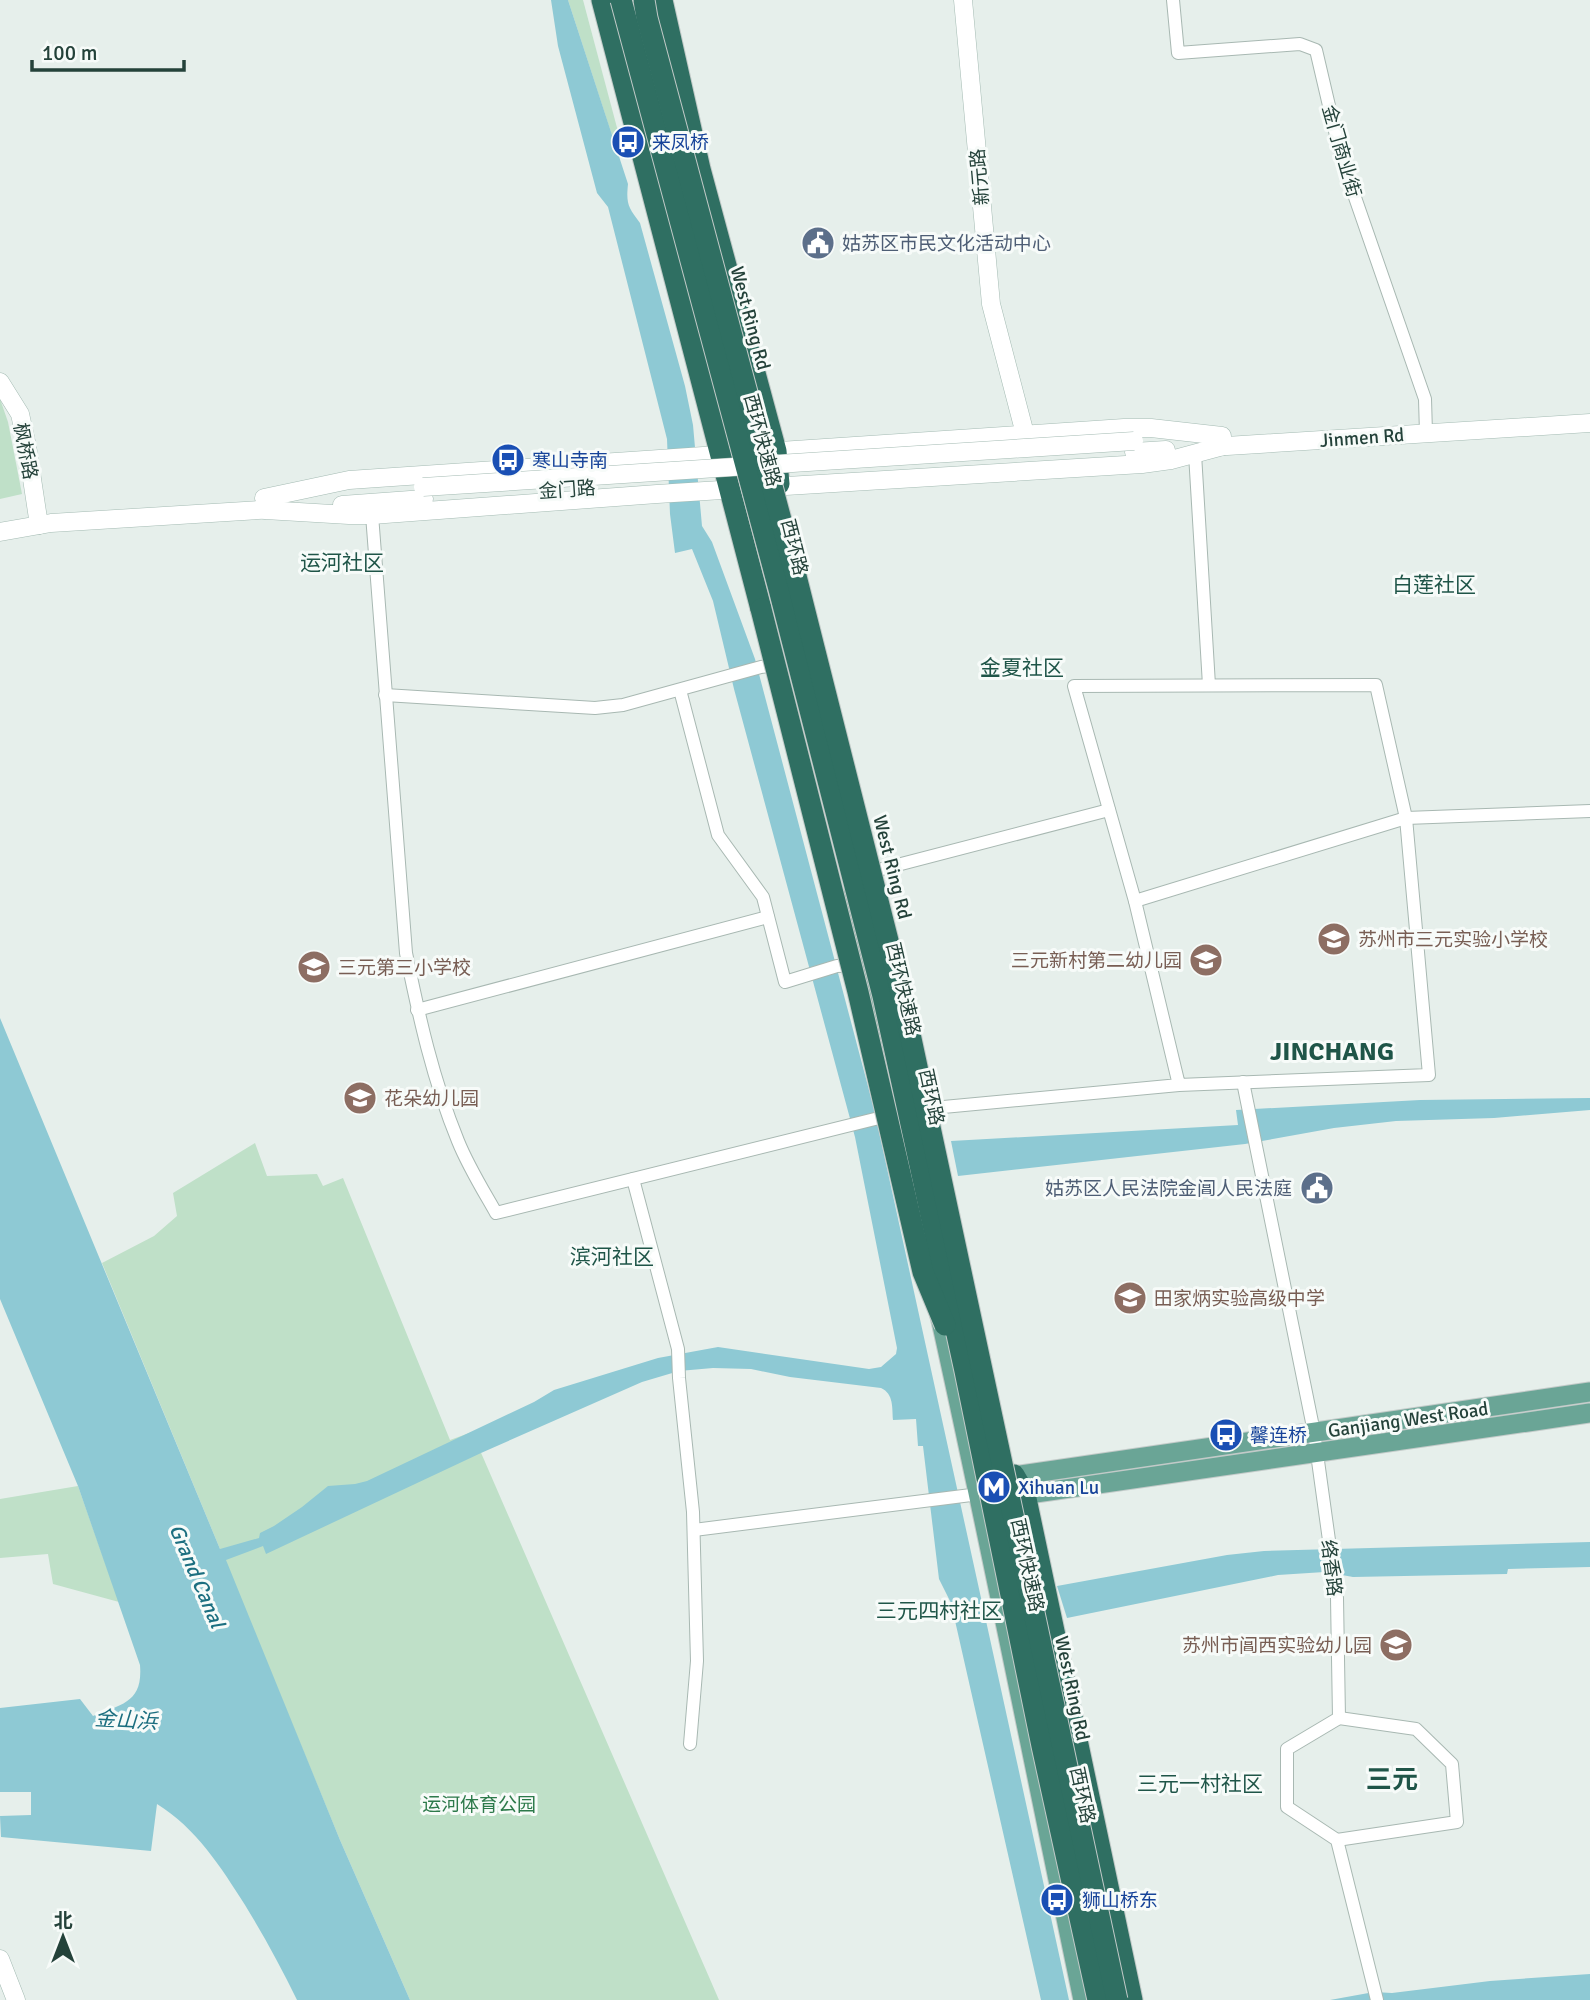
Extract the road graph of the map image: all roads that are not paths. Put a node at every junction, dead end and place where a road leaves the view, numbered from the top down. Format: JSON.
{"nodes":[{"id":1,"x":602,"y":0,"type":"edge"},
{"id":2,"x":615,"y":0,"type":"edge"},
{"id":3,"x":621,"y":0,"type":"edge"},
{"id":4,"x":646,"y":0,"type":"edge"},
{"id":5,"x":662,"y":0,"type":"edge"},
{"id":6,"x":963,"y":0,"type":"edge"},
{"id":7,"x":1173,"y":0,"type":"edge"},
{"id":8,"x":0,"y":382,"type":"edge"},
{"id":9,"x":1590,"y":413,"type":"edge"},
{"id":10,"x":1590,"y":423,"type":"edge"},
{"id":11,"x":1426,"y":428,"type":"junction"},
{"id":12,"x":1025,"y":434,"type":"junction"},
{"id":13,"x":1222,"y":441,"type":"junction"},
{"id":14,"x":1134,"y":446,"type":"joint"},
{"id":15,"x":773,"y":452,"type":"junction"},
{"id":16,"x":1195,"y":454,"type":"junction"},
{"id":17,"x":717,"y":455,"type":"junction"},
{"id":18,"x":780,"y":487,"type":"junction"},
{"id":19,"x":735,"y":490,"type":"junction"},
{"id":20,"x":265,"y":504,"type":"junction"},
{"id":21,"x":372,"y":515,"type":"junction"},
{"id":22,"x":38,"y":519,"type":"junction"},
{"id":23,"x":0,"y":520,"type":"edge"},
{"id":24,"x":0,"y":532,"type":"edge"},
{"id":25,"x":823,"y":655,"type":"junction"},
{"id":26,"x":785,"y":664,"type":"junction"},
{"id":27,"x":1209,"y":685,"type":"junction"},
{"id":28,"x":680,"y":691,"type":"junction"},
{"id":29,"x":385,"y":695,"type":"junction"},
{"id":30,"x":1109,"y":810,"type":"junction"},
{"id":31,"x":1590,"y":811,"type":"edge"},
{"id":32,"x":1406,"y":818,"type":"junction"},
{"id":33,"x":878,"y":870,"type":"junction"},
{"id":34,"x":1135,"y":901,"type":"junction"},
{"id":35,"x":768,"y":916,"type":"junction"},
{"id":36,"x":900,"y":957,"type":"junction"},
{"id":37,"x":862,"y":965,"type":"junction"},
{"id":38,"x":417,"y":1010,"type":"junction"},
{"id":39,"x":1243,"y":1082,"type":"junction"},
{"id":40,"x":1179,"y":1085,"type":"junction"},
{"id":41,"x":934,"y":1106,"type":"junction"},
{"id":42,"x":888,"y":1116,"type":"junction"},
{"id":43,"x":633,"y":1179,"type":"junction"},
{"id":44,"x":930,"y":1267,"type":"junction"},
{"id":45,"x":965,"y":1371,"type":"junction"},
{"id":46,"x":1590,"y":1392,"type":"edge"},
{"id":47,"x":1590,"y":1413,"type":"edge"},
{"id":48,"x":1413,"y":1418,"type":"junction"},
{"id":49,"x":1314,"y":1432,"type":"junction"},
{"id":50,"x":1416,"y":1438,"type":"junction"},
{"id":51,"x":1316,"y":1452,"type":"junction"},
{"id":52,"x":1011,"y":1488,"type":"junction"},
{"id":53,"x":975,"y":1493,"type":"junction"},
{"id":54,"x":694,"y":1530,"type":"junction"},
{"id":55,"x":1339,"y":1718,"type":"junction"},
{"id":56,"x":690,"y":1744,"type":"dead end"},
{"id":57,"x":1337,"y":1840,"type":"junction"},
{"id":58,"x":0,"y":1959,"type":"edge"},
{"id":59,"x":1376,"y":1994,"type":"edge"},
{"id":60,"x":16,"y":2000,"type":"edge"},
{"id":61,"x":1083,"y":2000,"type":"edge"},
{"id":62,"x":1098,"y":2000,"type":"edge"},
{"id":63,"x":1117,"y":2000,"type":"edge"},
{"id":64,"x":1129,"y":2000,"type":"edge"}],
"edges":[{"from":1,"to":17,"type":"highway"},
{"from":2,"to":17,"type":"main road"},
{"from":3,"to":45,"type":"highway","name":"西环快速路","bridge":true},
{"from":4,"to":15,"type":"main road"},
{"from":4,"to":63,"type":"highway","name":"West Ring Rd","bridge":true},
{"from":5,"to":15,"type":"highway"},
{"from":6,"to":12,"type":"main road","name":"新元路"},
{"from":7,"to":11,"type":"street","name":"金门商业街"},
{"from":8,"to":22,"type":"main road","name":"枫桥路"},
{"from":9,"to":11,"type":"main road","name":"Jinmen Rd"},
{"from":10,"to":11,"type":"main road","name":"Jinmen Rd"},
{"from":11,"to":13,"type":"main road","name":"Jinmen Rd"},
{"from":12,"to":13,"type":"main road"},
{"from":12,"to":15,"type":"main road"},
{"from":13,"to":14,"type":"main road","name":"Jinmen Rd"},
{"from":13,"to":16,"type":"main road"},
{"from":14,"to":20,"type":"main road","name":"金门路","bridge":true},
{"from":15,"to":17,"type":"main road"},
{"from":15,"to":18,"type":"highway"},
{"from":16,"to":18,"type":"main road"},
{"from":16,"to":27,"type":"street"},
{"from":17,"to":19,"type":"highway"},
{"from":17,"to":20,"type":"main road"},
{"from":18,"to":19,"type":"main road"},
{"from":18,"to":25,"type":"main road","name":"西环路"},
{"from":19,"to":21,"type":"main road"},
{"from":19,"to":26,"type":"main road","name":"西环路"},
{"from":19,"to":45,"type":"highway","bridge":true},
{"from":20,"to":21,"type":"main road"},
{"from":20,"to":22,"type":"main road","name":"金门路"},
{"from":21,"to":29,"type":"street"},
{"from":22,"to":23,"type":"main road","name":"金门路"},
{"from":22,"to":24,"type":"main road","name":"金门路"},
{"from":25,"to":26,"type":"street"},
{"from":25,"to":33,"type":"main road","name":"西环路"},
{"from":26,"to":28,"type":"street"},
{"from":26,"to":37,"type":"main road","name":"西环路"},
{"from":27,"to":30,"type":"street"},
{"from":27,"to":32,"type":"street"},
{"from":28,"to":29,"type":"street"},
{"from":28,"to":35,"type":"street"},
{"from":29,"to":38,"type":"street"},
{"from":30,"to":33,"type":"street"},
{"from":30,"to":34,"type":"street"},
{"from":31,"to":32,"type":"street"},
{"from":32,"to":34,"type":"street"},
{"from":32,"to":39,"type":"street"},
{"from":33,"to":36,"type":"main road","name":"西环路"},
{"from":34,"to":40,"type":"street"},
{"from":35,"to":37,"type":"street"},
{"from":35,"to":38,"type":"street"},
{"from":36,"to":37,"type":"street"},
{"from":36,"to":41,"type":"main road","name":"西环路"},
{"from":37,"to":42,"type":"main road","name":"西环路"},
{"from":38,"to":43,"type":"street"},
{"from":39,"to":40,"type":"street"},
{"from":39,"to":49,"type":"street","name":"络香路"},
{"from":40,"to":41,"type":"street"},
{"from":41,"to":42,"type":"street"},
{"from":41,"to":52,"type":"main road","name":"西环路"},
{"from":42,"to":43,"type":"street"},
{"from":42,"to":44,"type":"main road","name":"西环路"},
{"from":43,"to":54,"type":"street"},
{"from":44,"to":52,"type":"main road"},
{"from":44,"to":53,"type":"main road","name":"西环路"},
{"from":45,"to":62,"type":"highway","name":"西环快速路","bridge":true},
{"from":46,"to":48,"type":"main road","name":"Ganjiang West Road"},
{"from":47,"to":50,"type":"main road","name":"Ganjiang West Road"},
{"from":48,"to":49,"type":"main road","name":"Ganjiang West Road"},
{"from":48,"to":50,"type":"main road"},
{"from":49,"to":51,"type":"street","name":"络香路"},
{"from":49,"to":52,"type":"main road","name":"Ganjiang West Road"},
{"from":50,"to":51,"type":"main road","name":"Ganjiang West Road"},
{"from":51,"to":52,"type":"main road","name":"Ganjiang West Road"},
{"from":51,"to":55,"type":"street","name":"络香路"},
{"from":52,"to":53,"type":"main road","name":"Ganjiang West Road"},
{"from":52,"to":64,"type":"main road","name":"西环路"},
{"from":52,"to":64,"type":"highway"},
{"from":53,"to":54,"type":"street"},
{"from":53,"to":61,"type":"main road","name":"西环路"},
{"from":54,"to":56,"type":"street"},
{"from":55,"to":57,"type":"street"},
{"from":55,"to":57,"type":"street"},
{"from":57,"to":59,"type":"street"},
{"from":58,"to":60,"type":"main road"}]}
